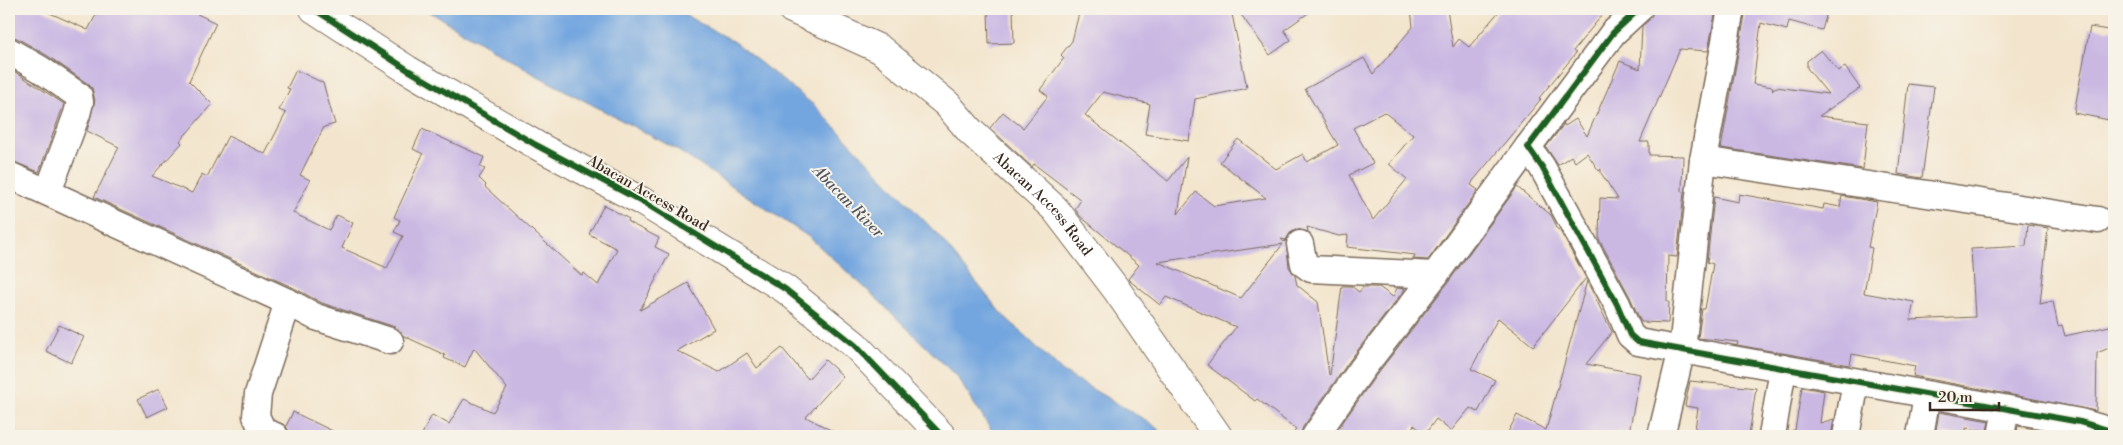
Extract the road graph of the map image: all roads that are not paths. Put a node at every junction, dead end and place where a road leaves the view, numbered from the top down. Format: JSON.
{"nodes":[{"id":1,"x":314,"y":9,"type":"edge"},
{"id":2,"x":792,"y":9,"type":"edge"},
{"id":3,"x":1639,"y":9,"type":"edge"},
{"id":4,"x":1731,"y":9,"type":"edge"},
{"id":5,"x":9,"y":50,"type":"edge"},
{"id":6,"x":1528,"y":147,"type":"junction"},
{"id":7,"x":1703,"y":160,"type":"junction"},
{"id":8,"x":9,"y":174,"type":"edge"},
{"id":9,"x":48,"y":192,"type":"junction"},
{"id":10,"x":2098,"y":220,"type":"dead end"},
{"id":11,"x":1300,"y":244,"type":"dead end"},
{"id":12,"x":1435,"y":275,"type":"junction"},
{"id":13,"x":288,"y":302,"type":"junction"},
{"id":14,"x":390,"y":341,"type":"dead end"},
{"id":15,"x":1682,"y":349,"type":"junction"},
{"id":16,"x":1783,"y":368,"type":"junction"},
{"id":17,"x":1856,"y":382,"type":"junction"},
{"id":18,"x":1927,"y":395,"type":"junction"},
{"id":19,"x":2006,"y":409,"type":"junction"},
{"id":20,"x":2078,"y":429,"type":"edge"},
{"id":21,"x":2114,"y":432,"type":"edge"},
{"id":22,"x":275,"y":436,"type":"edge"},
{"id":23,"x":942,"y":436,"type":"edge"},
{"id":24,"x":1218,"y":436,"type":"edge"},
{"id":25,"x":1315,"y":436,"type":"edge"},
{"id":26,"x":1661,"y":436,"type":"edge"},
{"id":27,"x":1772,"y":436,"type":"edge"},
{"id":28,"x":1846,"y":436,"type":"edge"},
{"id":29,"x":1920,"y":436,"type":"edge"},
{"id":30,"x":2001,"y":436,"type":"edge"}],
"edges":[{"from":1,"to":23,"type":"street","name":"Abacan Access Road"},
{"from":2,"to":24,"type":"street","name":"Abacan Access Road"},
{"from":3,"to":6,"type":"street"},
{"from":4,"to":7,"type":"street"},
{"from":5,"to":9,"type":"street"},
{"from":6,"to":12,"type":"street"},
{"from":6,"to":15,"type":"street"},
{"from":7,"to":10,"type":"street"},
{"from":7,"to":15,"type":"street"},
{"from":8,"to":9,"type":"street"},
{"from":9,"to":13,"type":"street"},
{"from":11,"to":12,"type":"street"},
{"from":12,"to":25,"type":"street"},
{"from":13,"to":14,"type":"street"},
{"from":13,"to":22,"type":"street"},
{"from":15,"to":16,"type":"street"},
{"from":15,"to":26,"type":"street"},
{"from":16,"to":17,"type":"street"},
{"from":16,"to":27,"type":"street"},
{"from":17,"to":18,"type":"street"},
{"from":17,"to":28,"type":"street"},
{"from":18,"to":19,"type":"street"},
{"from":18,"to":29,"type":"street"},
{"from":19,"to":20,"type":"street"},
{"from":19,"to":30,"type":"street"},
{"from":20,"to":21,"type":"street"}]}
